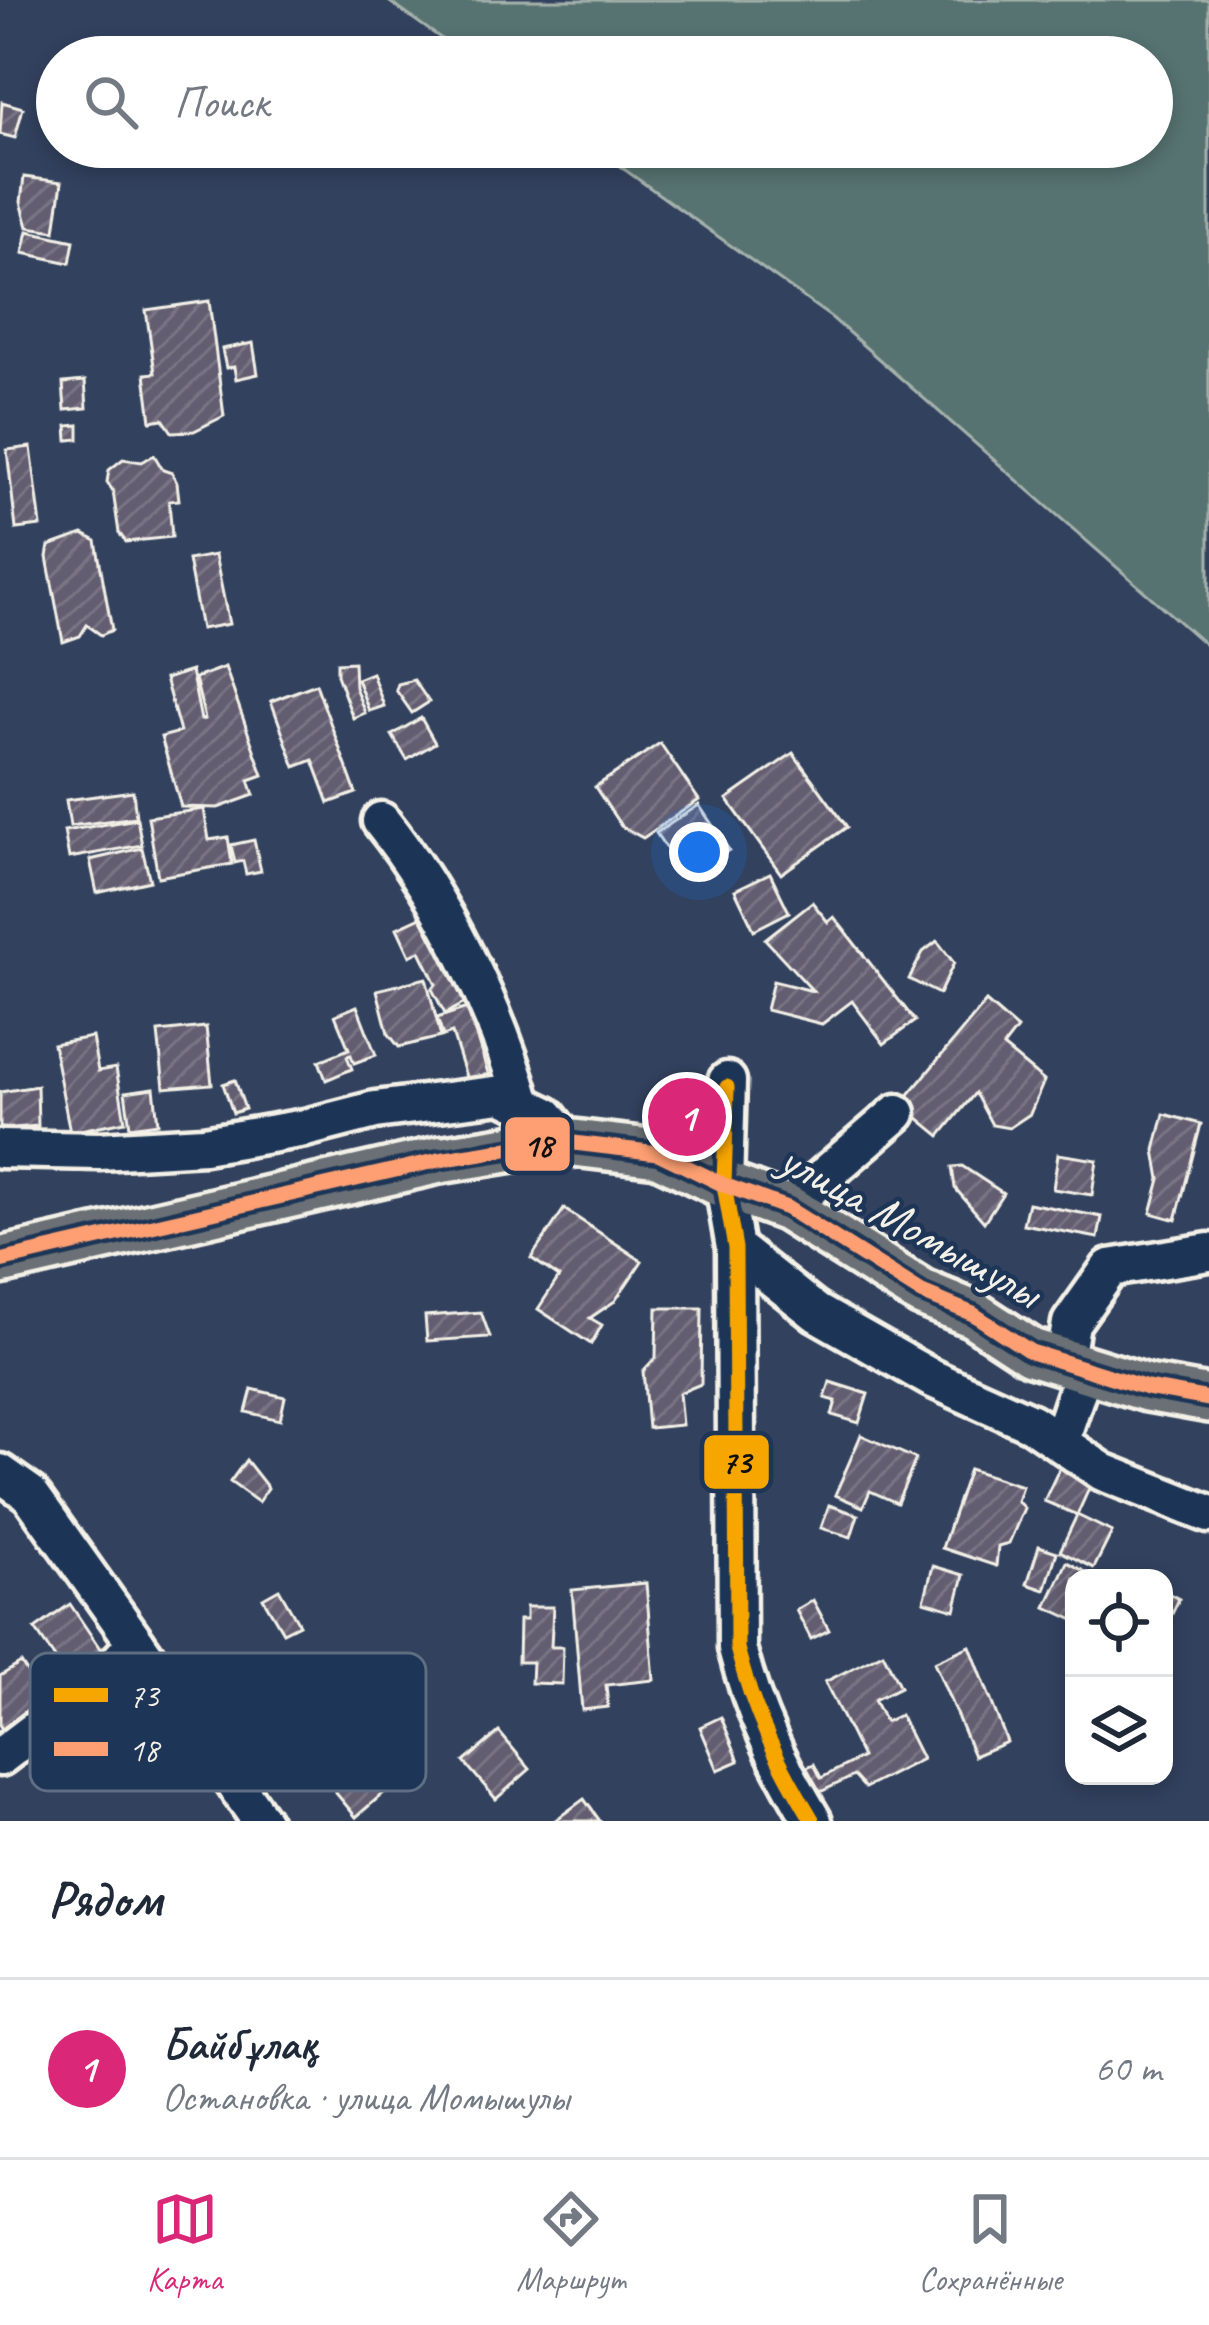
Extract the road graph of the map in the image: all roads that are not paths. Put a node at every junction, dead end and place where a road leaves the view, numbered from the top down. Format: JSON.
{"nodes":[{"id":1,"x":381,"y":820,"type":"dead end"},
{"id":2,"x":727,"y":1081,"type":"dead end"},
{"id":3,"x":523,"y":1104,"type":"junction"},
{"id":4,"x":897,"y":1112,"type":"dead end"},
{"id":5,"x":567,"y":1142,"type":"junction"},
{"id":6,"x":0,"y":1149,"type":"edge"},
{"id":7,"x":724,"y":1185,"type":"junction"},
{"id":8,"x":787,"y":1208,"type":"junction"},
{"id":9,"x":735,"y":1248,"type":"junction"},
{"id":10,"x":1209,"y":1252,"type":"edge"},
{"id":11,"x":0,"y":1261,"type":"edge"},
{"id":12,"x":1074,"y":1365,"type":"junction"},
{"id":13,"x":1209,"y":1399,"type":"edge"},
{"id":14,"x":1060,"y":1441,"type":"junction"},
{"id":15,"x":0,"y":1473,"type":"edge"},
{"id":16,"x":1209,"y":1514,"type":"edge"},
{"id":17,"x":136,"y":1643,"type":"junction"},
{"id":18,"x":127,"y":1653,"type":"edge"},
{"id":19,"x":143,"y":1653,"type":"edge"},
{"id":20,"x":30,"y":1734,"type":"edge"},
{"id":21,"x":0,"y":1756,"type":"edge"},
{"id":22,"x":240,"y":1791,"type":"edge"},
{"id":23,"x":261,"y":1821,"type":"edge"},
{"id":24,"x":814,"y":1821,"type":"edge"}],
"edges":[{"from":1,"to":3,"type":"street"},
{"from":2,"to":7,"type":"street"},
{"from":3,"to":5,"type":"street"},
{"from":3,"to":6,"type":"street"},
{"from":4,"to":8,"type":"street"},
{"from":5,"to":7,"type":"main road","name":"улица Момышулы"},
{"from":5,"to":11,"type":"main road","name":"улица Момышулы"},
{"from":7,"to":8,"type":"main road","name":"улица Момышулы"},
{"from":7,"to":9,"type":"street"},
{"from":8,"to":12,"type":"main road","name":"улица Момышулы"},
{"from":9,"to":14,"type":"street"},
{"from":9,"to":24,"type":"street"},
{"from":10,"to":12,"type":"street"},
{"from":12,"to":13,"type":"main road","name":"улица Момышулы"},
{"from":12,"to":14,"type":"street"},
{"from":14,"to":16,"type":"street"},
{"from":15,"to":17,"type":"street"},
{"from":17,"to":18,"type":"street"},
{"from":17,"to":19,"type":"street"},
{"from":20,"to":21,"type":"street"},
{"from":22,"to":23,"type":"street"}]}
